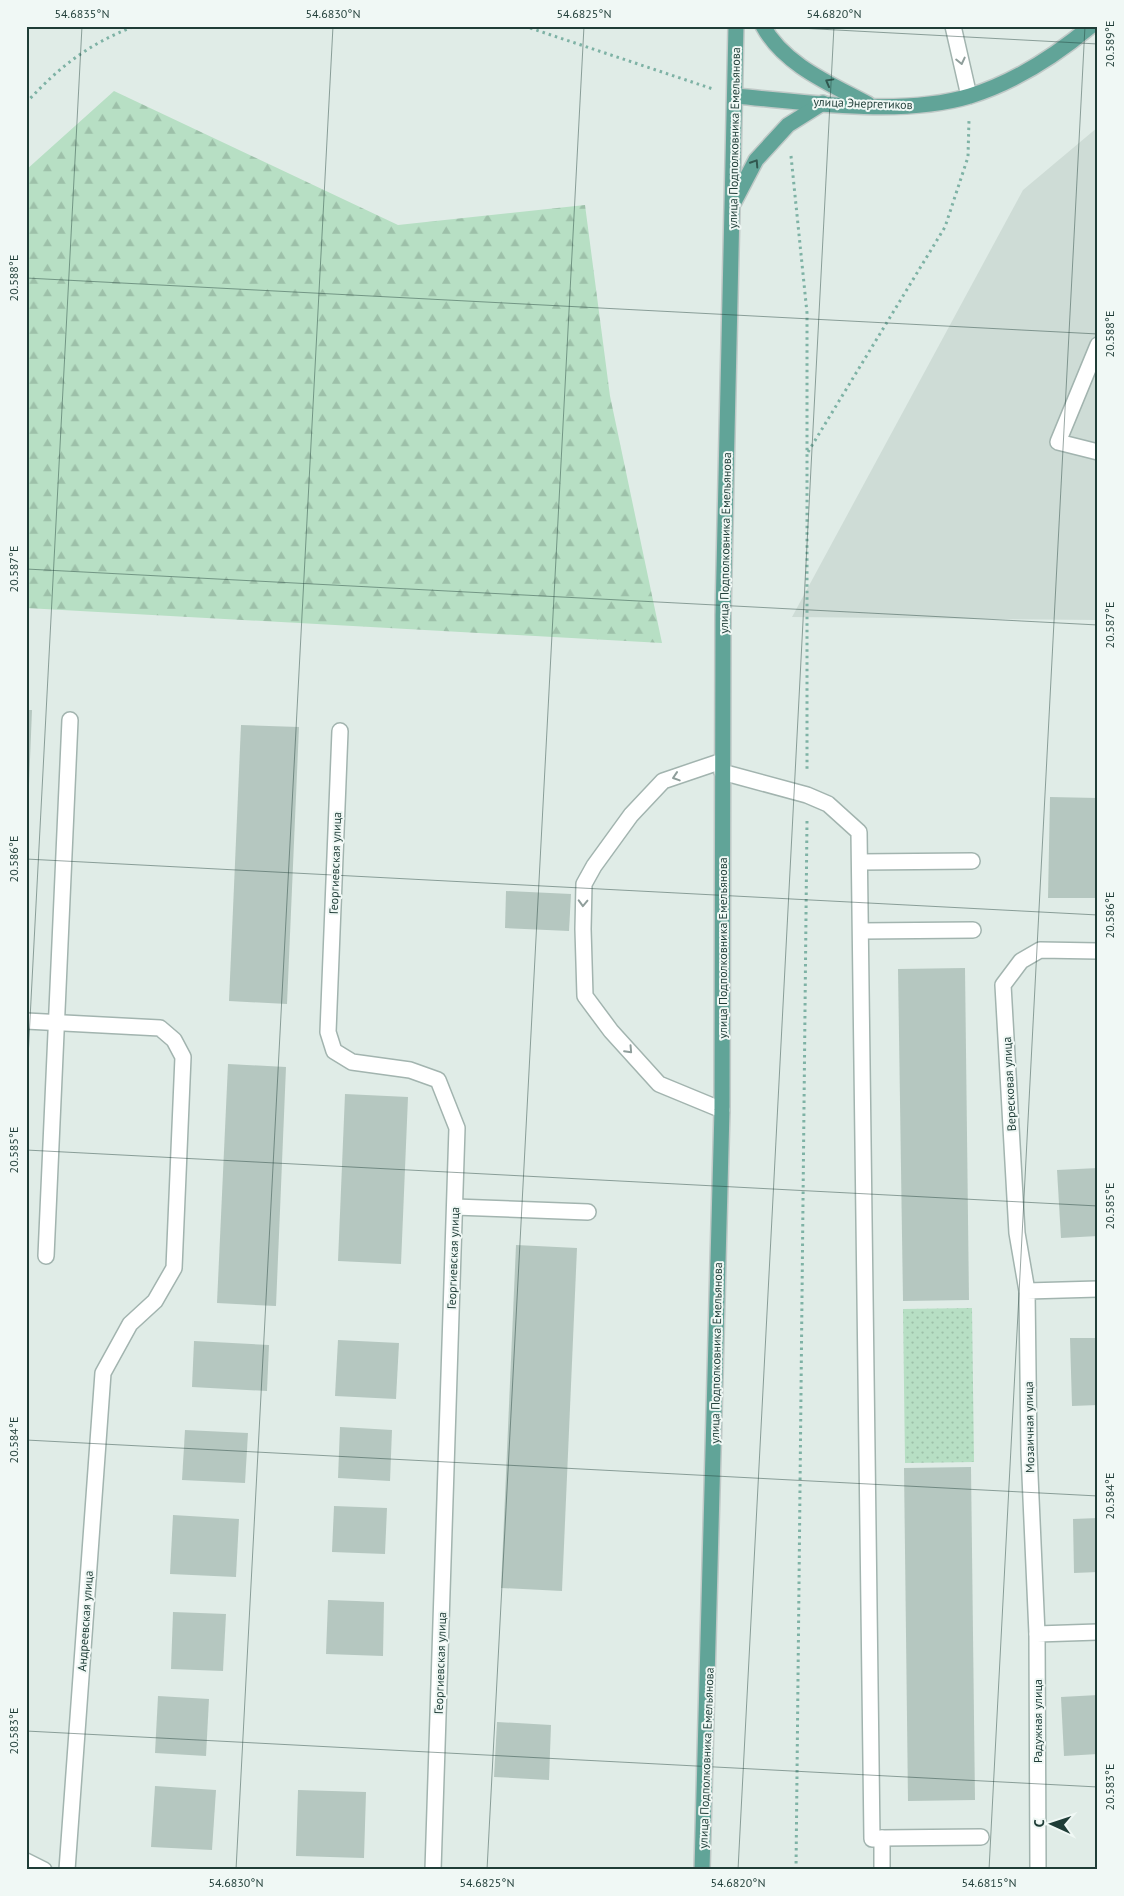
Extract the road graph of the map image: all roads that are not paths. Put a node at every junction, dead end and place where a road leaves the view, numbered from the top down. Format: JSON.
{"nodes":[{"id":1,"x":736,"y":26,"type":"edge"},
{"id":2,"x":764,"y":26,"type":"edge"},
{"id":3,"x":953,"y":26,"type":"edge"},
{"id":4,"x":1092,"y":26,"type":"edge"},
{"id":5,"x":734,"y":96,"type":"junction"},
{"id":6,"x":969,"y":96,"type":"junction"},
{"id":7,"x":823,"y":103,"type":"junction"},
{"id":8,"x":871,"y":106,"type":"junction"},
{"id":9,"x":732,"y":206,"type":"junction"},
{"id":10,"x":1098,"y":345,"type":"edge"},
{"id":11,"x":1098,"y":452,"type":"edge"},
{"id":12,"x":70,"y":720,"type":"dead end"},
{"id":13,"x":340,"y":731,"type":"dead end"},
{"id":14,"x":722,"y":767,"type":"junction"},
{"id":15,"x":972,"y":861,"type":"dead end"},
{"id":16,"x":860,"y":862,"type":"junction"},
{"id":17,"x":973,"y":930,"type":"dead end"},
{"id":18,"x":861,"y":931,"type":"junction"},
{"id":19,"x":1098,"y":951,"type":"edge"},
{"id":20,"x":26,"y":1021,"type":"edge"},
{"id":21,"x":56,"y":1022,"type":"junction"},
{"id":22,"x":722,"y":1110,"type":"junction"},
{"id":23,"x":455,"y":1207,"type":"junction"},
{"id":24,"x":588,"y":1212,"type":"dead end"},
{"id":25,"x":46,"y":1256,"type":"dead end"},
{"id":26,"x":1098,"y":1289,"type":"edge"},
{"id":27,"x":1027,"y":1291,"type":"junction"},
{"id":28,"x":1098,"y":1632,"type":"edge"},
{"id":29,"x":1036,"y":1634,"type":"junction"},
{"id":30,"x":981,"y":1837,"type":"dead end"},
{"id":31,"x":882,"y":1838,"type":"junction"},
{"id":32,"x":26,"y":1861,"type":"edge"},
{"id":33,"x":44,"y":1870,"type":"edge"},
{"id":34,"x":67,"y":1870,"type":"edge"},
{"id":35,"x":433,"y":1870,"type":"edge"},
{"id":36,"x":702,"y":1870,"type":"edge"},
{"id":37,"x":882,"y":1870,"type":"edge"},
{"id":38,"x":1038,"y":1870,"type":"edge"}],
"edges":[{"from":1,"to":5,"type":"main road","name":"улица Подполковника Емельянова"},
{"from":8,"to":2,"type":"main road","one_way":true},
{"from":3,"to":6,"type":"street","one_way":true},
{"from":4,"to":6,"type":"main road","name":"улица Энергетиков"},
{"from":5,"to":7,"type":"main road","name":"улица Энергетиков"},
{"from":5,"to":9,"type":"main road","name":"улица Подполковника Емельянова"},
{"from":6,"to":8,"type":"main road","name":"улица Энергетиков"},
{"from":7,"to":8,"type":"main road","name":"улица Энергетиков"},
{"from":9,"to":7,"type":"main road","one_way":true},
{"from":9,"to":14,"type":"main road","name":"улица Подполковника Емельянова"},
{"from":10,"to":11,"type":"street"},
{"from":12,"to":21,"type":"street"},
{"from":13,"to":23,"type":"street","name":"Георгиевская улица"},
{"from":14,"to":16,"type":"street"},
{"from":14,"to":22,"type":"main road","name":"улица Подполковника Емельянова"},
{"from":14,"to":22,"type":"street","one_way":true},
{"from":15,"to":16,"type":"street"},
{"from":16,"to":18,"type":"street"},
{"from":17,"to":18,"type":"street"},
{"from":18,"to":31,"type":"street"},
{"from":19,"to":27,"type":"street","name":"Вересковая улица"},
{"from":20,"to":21,"type":"street"},
{"from":21,"to":25,"type":"street"},
{"from":21,"to":34,"type":"street","name":"Андреевская улица"},
{"from":22,"to":36,"type":"main road","name":"улица Подполковника Емельянова"},
{"from":23,"to":24,"type":"street"},
{"from":23,"to":35,"type":"street","name":"Георгиевская улица"},
{"from":26,"to":27,"type":"street"},
{"from":27,"to":29,"type":"street","name":"Мозаичная улица"},
{"from":28,"to":29,"type":"street"},
{"from":29,"to":38,"type":"street","name":"Радужная улица"},
{"from":30,"to":31,"type":"street"},
{"from":31,"to":37,"type":"street"},
{"from":32,"to":33,"type":"street"}]}
